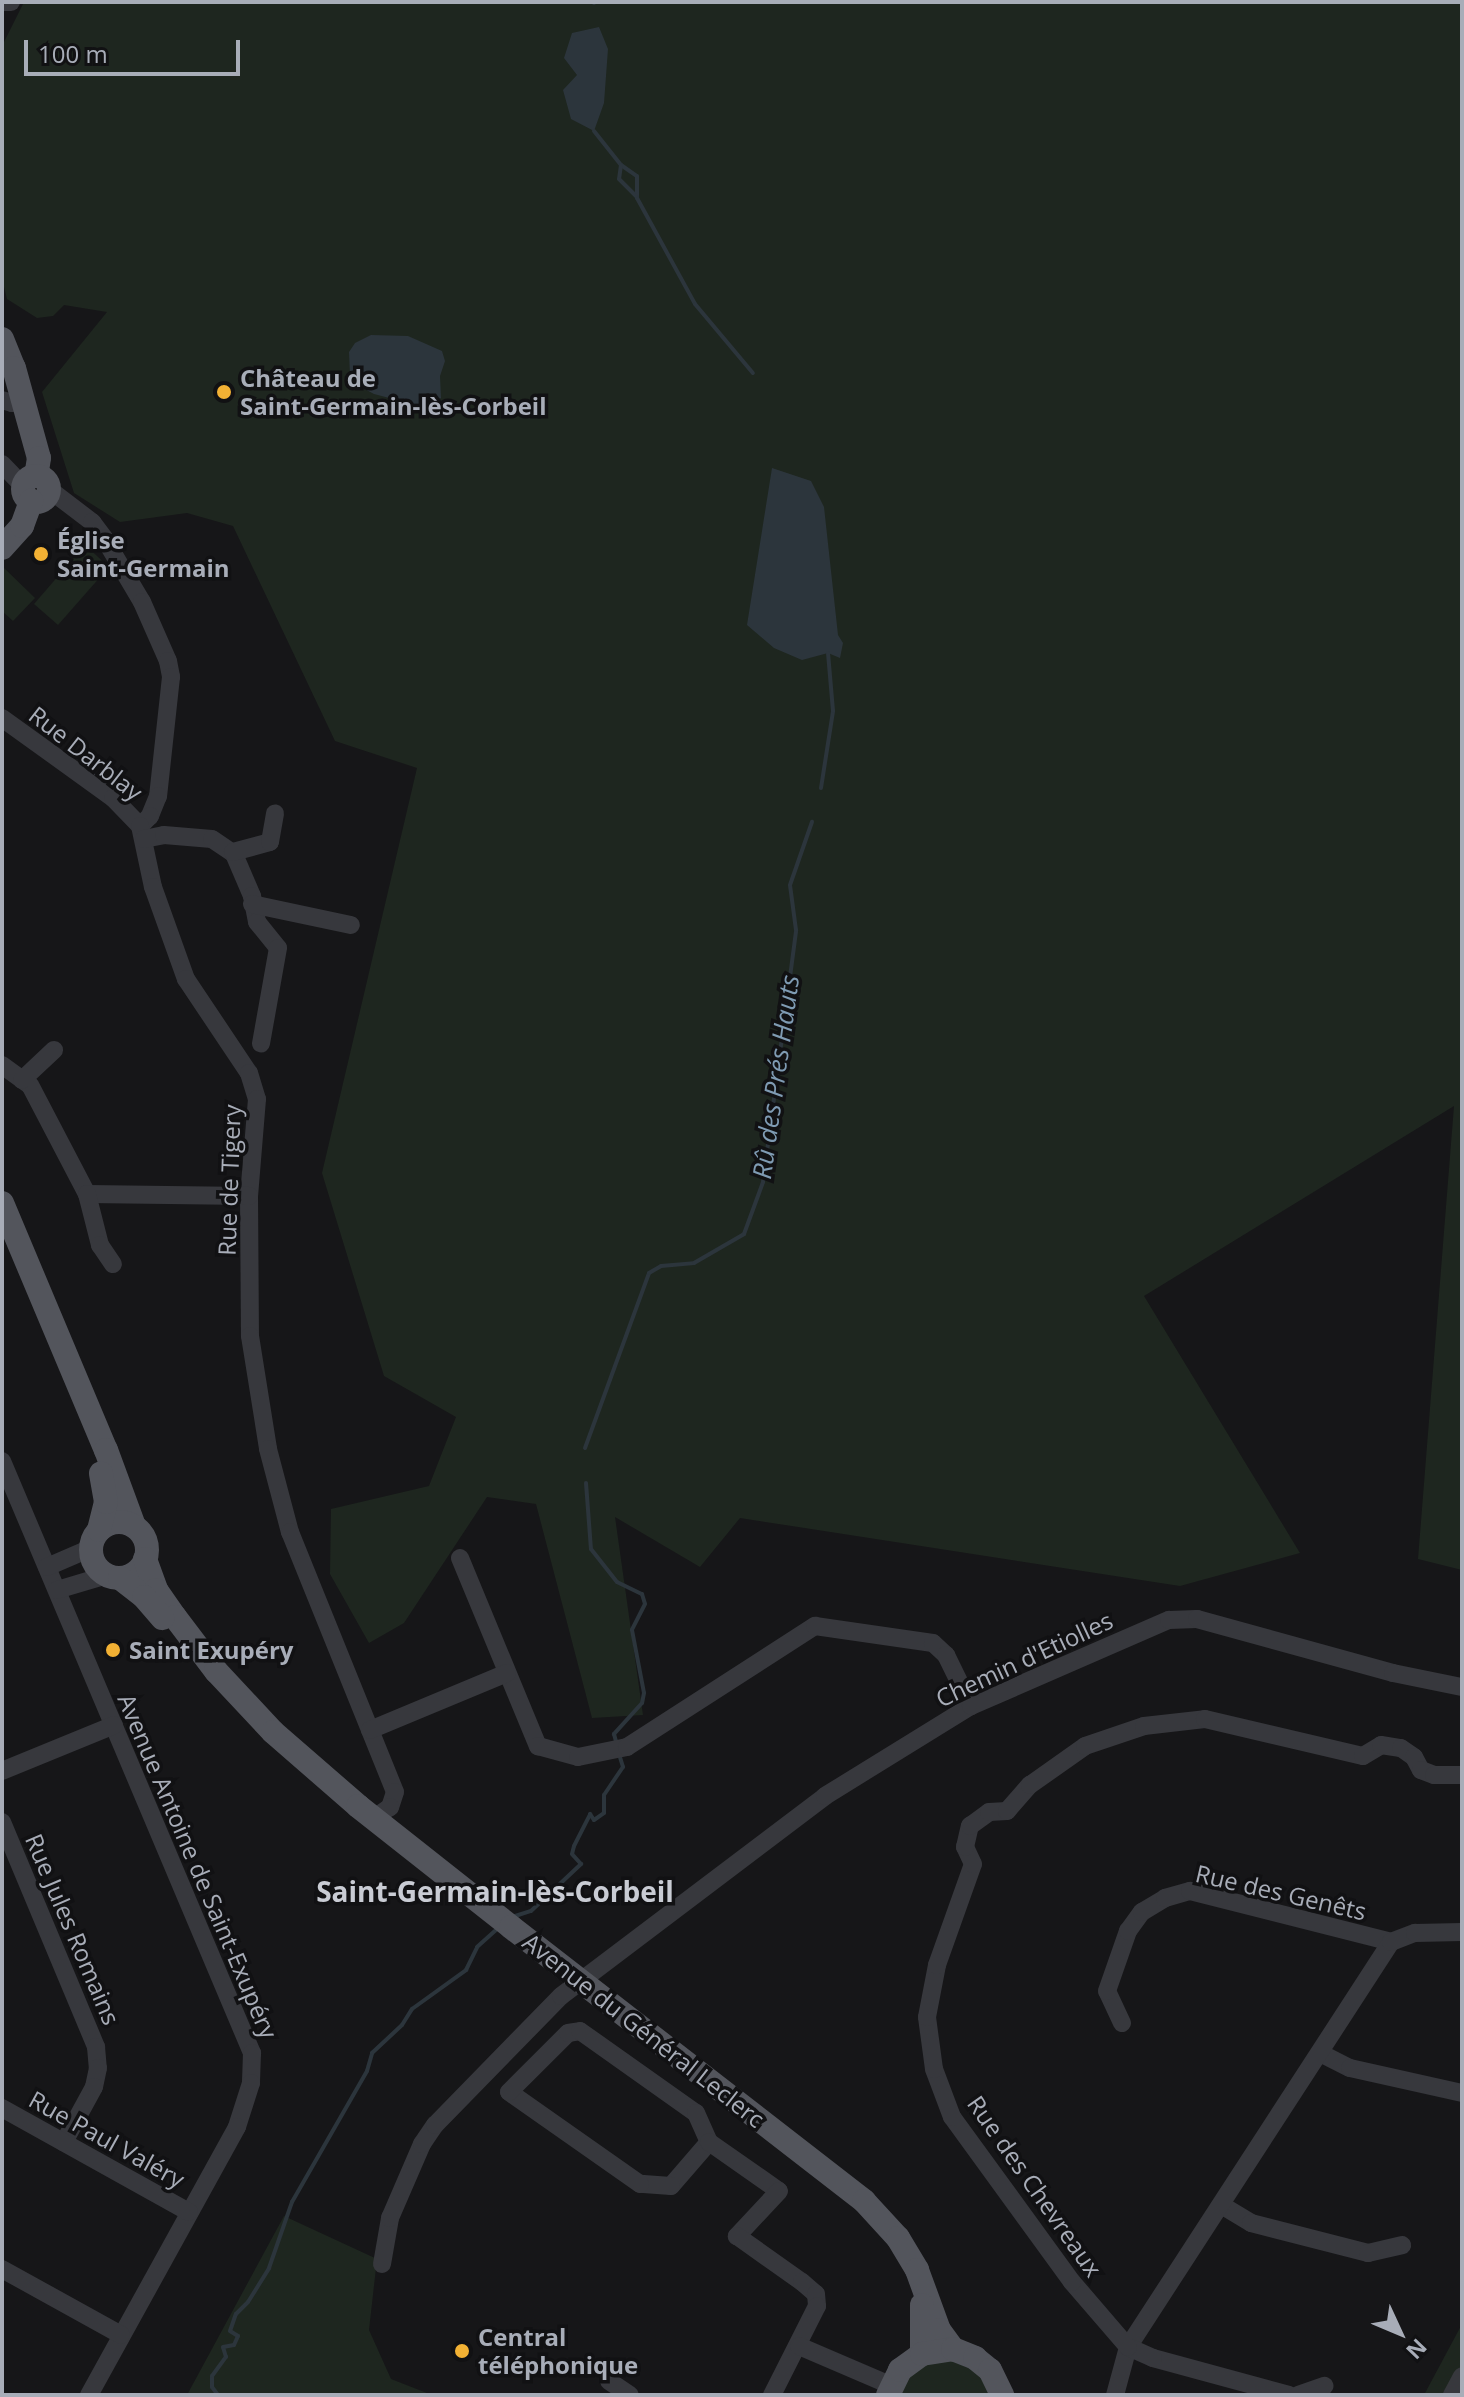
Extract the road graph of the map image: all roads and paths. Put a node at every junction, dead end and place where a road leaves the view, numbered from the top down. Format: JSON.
{"nodes":[{"id":1,"x":2,"y":2,"type":"edge"},
{"id":2,"x":11,"y":2,"type":"edge"},
{"id":3,"x":2,"y":339,"type":"edge"},
{"id":4,"x":12,"y":400,"type":"edge"},
{"id":5,"x":2,"y":464,"type":"edge"},
{"id":6,"x":35,"y":488,"type":"junction"},
{"id":7,"x":2,"y":548,"type":"edge"},
{"id":8,"x":2,"y":718,"type":"edge"},
{"id":9,"x":275,"y":813,"type":"dead end"},
{"id":10,"x":142,"y":832,"type":"junction"},
{"id":11,"x":233,"y":852,"type":"junction"},
{"id":12,"x":252,"y":904,"type":"junction"},
{"id":13,"x":351,"y":925,"type":"dead end"},
{"id":14,"x":261,"y":1043,"type":"dead end"},
{"id":15,"x":54,"y":1050,"type":"dead end"},
{"id":16,"x":2,"y":1065,"type":"edge"},
{"id":17,"x":22,"y":1080,"type":"junction"},
{"id":18,"x":87,"y":1194,"type":"junction"},
{"id":19,"x":249,"y":1196,"type":"junction"},
{"id":20,"x":2,"y":1203,"type":"edge"},
{"id":21,"x":2,"y":1219,"type":"edge"},
{"id":22,"x":2,"y":1239,"type":"edge"},
{"id":23,"x":113,"y":1264,"type":"dead end"},
{"id":24,"x":34,"y":1280,"type":"junction"},
{"id":25,"x":2,"y":1461,"type":"edge"},
{"id":26,"x":9,"y":1500,"type":"edge"},
{"id":27,"x":134,"y":1526,"type":"junction"},
{"id":28,"x":95,"y":1539,"type":"junction"},
{"id":29,"x":460,"y":1558,"type":"dead end"},
{"id":30,"x":145,"y":1559,"type":"junction"},
{"id":31,"x":47,"y":1567,"type":"junction"},
{"id":32,"x":113,"y":1577,"type":"junction"},
{"id":33,"x":57,"y":1590,"type":"junction"},
{"id":34,"x":507,"y":1673,"type":"junction"},
{"id":35,"x":1462,"y":1687,"type":"edge"},
{"id":36,"x":971,"y":1706,"type":"junction"},
{"id":37,"x":114,"y":1725,"type":"junction"},
{"id":38,"x":370,"y":1730,"type":"junction"},
{"id":39,"x":2,"y":1771,"type":"edge"},
{"id":40,"x":1462,"y":1775,"type":"edge"},
{"id":41,"x":374,"y":1818,"type":"junction"},
{"id":42,"x":2,"y":1822,"type":"edge"},
{"id":43,"x":502,"y":1926,"type":"junction"},
{"id":44,"x":1462,"y":1932,"type":"edge"},
{"id":45,"x":1391,"y":1942,"type":"junction"},
{"id":46,"x":576,"y":1984,"type":"junction"},
{"id":47,"x":1122,"y":2023,"type":"dead end"},
{"id":48,"x":1322,"y":2054,"type":"junction"},
{"id":49,"x":1462,"y":2093,"type":"edge"},
{"id":50,"x":2,"y":2108,"type":"edge"},
{"id":51,"x":64,"y":2142,"type":"junction"},
{"id":52,"x":709,"y":2142,"type":"junction"},
{"id":53,"x":1223,"y":2206,"type":"junction"},
{"id":54,"x":189,"y":2212,"type":"junction"},
{"id":55,"x":1402,"y":2245,"type":"dead end"},
{"id":56,"x":382,"y":2264,"type":"dead end"},
{"id":57,"x":2,"y":2269,"type":"edge"},
{"id":58,"x":121,"y":2335,"type":"junction"},
{"id":59,"x":799,"y":2346,"type":"junction"},
{"id":60,"x":1128,"y":2347,"type":"junction"},
{"id":61,"x":953,"y":2349,"type":"junction"},
{"id":62,"x":922,"y":2354,"type":"junction"},
{"id":63,"x":1462,"y":2376,"type":"edge"},
{"id":64,"x":609,"y":2381,"type":"dead end"},
{"id":65,"x":1324,"y":2386,"type":"dead end"},
{"id":66,"x":889,"y":2390,"type":"edge"},
{"id":67,"x":89,"y":2395,"type":"edge"},
{"id":68,"x":630,"y":2395,"type":"edge"},
{"id":69,"x":772,"y":2395,"type":"edge"},
{"id":70,"x":1002,"y":2395,"type":"edge"},
{"id":71,"x":1115,"y":2395,"type":"edge"},
{"id":72,"x":1289,"y":2395,"type":"edge"},
{"id":73,"x":1298,"y":2395,"type":"edge"},
{"id":74,"x":1452,"y":2395,"type":"edge"}],
"edges":[{"from":1,"to":2,"type":"street"},
{"from":3,"to":4,"type":"main road"},
{"from":4,"to":6,"type":"main road"},
{"from":5,"to":6,"type":"street"},
{"from":6,"to":7,"type":"main road"},
{"from":6,"to":10,"type":"street"},
{"from":8,"to":10,"type":"street","name":"Rue Darblay"},
{"from":9,"to":11,"type":"street"},
{"from":10,"to":11,"type":"street"},
{"from":10,"to":19,"type":"street","name":"Rue de Tigery"},
{"from":11,"to":12,"type":"street"},
{"from":12,"to":13,"type":"street"},
{"from":12,"to":14,"type":"street"},
{"from":15,"to":17,"type":"street"},
{"from":16,"to":17,"type":"street"},
{"from":17,"to":18,"type":"street"},
{"from":18,"to":19,"type":"street"},
{"from":18,"to":23,"type":"street"},
{"from":19,"to":38,"type":"street","name":"Rue de Tigery"},
{"from":20,"to":24,"type":"main road","name":"Avenue du Général Leclerc"},
{"from":21,"to":24,"type":"main road","name":"Avenue du Général Leclerc"},
{"from":22,"to":28,"type":"main road"},
{"from":24,"to":27,"type":"main road","name":"Avenue du Général Leclerc"},
{"from":25,"to":26,"type":"street","name":"Avenue Antoine de Saint-Exupéry"},
{"from":26,"to":31,"type":"street","name":"Avenue Antoine de Saint-Exupéry"},
{"from":27,"to":28,"type":"main road"},
{"from":27,"to":30,"type":"main road","name":"Avenue du Général Leclerc"},
{"from":28,"to":31,"type":"street"},
{"from":28,"to":32,"type":"main road","name":"Avenue du Général Leclerc"},
{"from":29,"to":34,"type":"street"},
{"from":30,"to":32,"type":"main road"},
{"from":30,"to":41,"type":"main road","name":"Avenue du Général Leclerc"},
{"from":31,"to":33,"type":"street","name":"Avenue Antoine de Saint-Exupéry"},
{"from":32,"to":33,"type":"street"},
{"from":32,"to":43,"type":"main road","name":"Avenue du Général Leclerc"},
{"from":33,"to":37,"type":"street","name":"Avenue Antoine de Saint-Exupéry"},
{"from":34,"to":36,"type":"street"},
{"from":34,"to":38,"type":"street"},
{"from":35,"to":36,"type":"street","name":"Chemin d'Etiolles"},
{"from":36,"to":46,"type":"street","name":"Chemin d'Etiolles"},
{"from":37,"to":39,"type":"street"},
{"from":37,"to":54,"type":"street","name":"Avenue Antoine de Saint-Exupéry"},
{"from":38,"to":41,"type":"street","name":"Rue de Tigery"},
{"from":40,"to":60,"type":"street","name":"Rue des Chevreaux"},
{"from":41,"to":43,"type":"main road","name":"Avenue du Général Leclerc"},
{"from":42,"to":51,"type":"street","name":"Rue Jules Romains"},
{"from":43,"to":46,"type":"main road","name":"Avenue du Général Leclerc"},
{"from":44,"to":45,"type":"street"},
{"from":45,"to":47,"type":"street","name":"Rue des Genêts"},
{"from":45,"to":48,"type":"street"},
{"from":46,"to":56,"type":"street","name":"Chemin d'Etiolles"},
{"from":46,"to":61,"type":"main road","name":"Avenue du Général Leclerc"},
{"from":46,"to":62,"type":"main road","name":"Avenue du Général Leclerc"},
{"from":48,"to":49,"type":"street"},
{"from":48,"to":53,"type":"street"},
{"from":50,"to":51,"type":"street","name":"Rue Paul Valéry"},
{"from":51,"to":54,"type":"street","name":"Rue Paul Valéry"},
{"from":52,"to":52,"type":"street"},
{"from":52,"to":59,"type":"street"},
{"from":53,"to":55,"type":"street"},
{"from":53,"to":60,"type":"street"},
{"from":54,"to":58,"type":"street","name":"Avenue Antoine de Saint-Exupéry"},
{"from":57,"to":58,"type":"street"},
{"from":58,"to":67,"type":"street","name":"Avenue Antoine de Saint-Exupéry"},
{"from":59,"to":66,"type":"street"},
{"from":59,"to":69,"type":"street"},
{"from":60,"to":71,"type":"street"},
{"from":60,"to":72,"type":"street"},
{"from":61,"to":62,"type":"main road"},
{"from":61,"to":70,"type":"main road"},
{"from":62,"to":66,"type":"main road"},
{"from":63,"to":74,"type":"street"},
{"from":64,"to":68,"type":"street"},
{"from":65,"to":73,"type":"street"}]}
